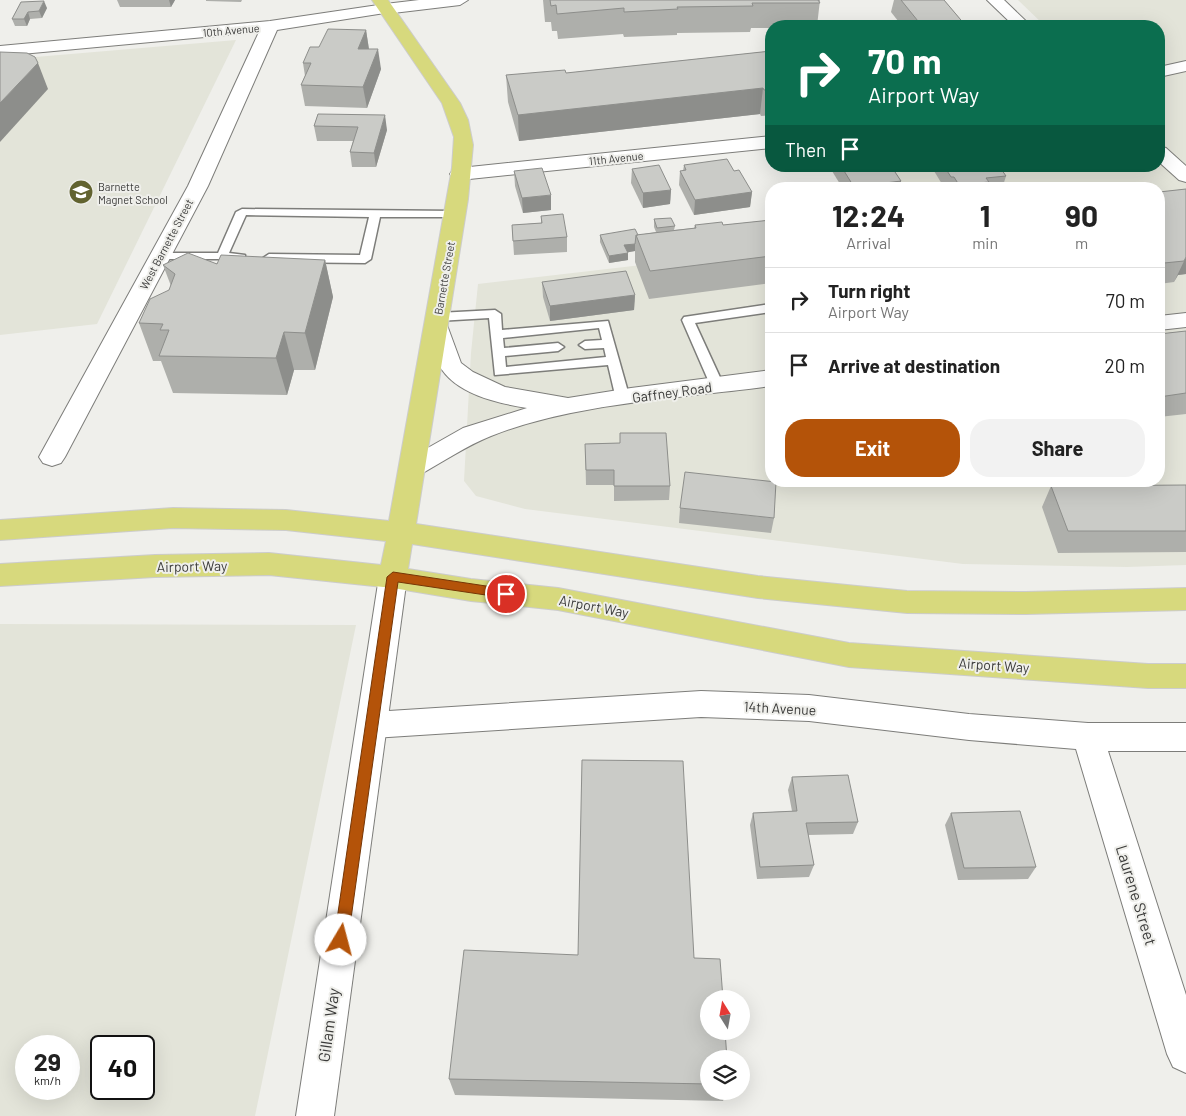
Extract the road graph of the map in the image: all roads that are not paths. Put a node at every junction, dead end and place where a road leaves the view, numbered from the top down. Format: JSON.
{"nodes":[{"id":1,"x":460,"y":0,"type":"edge"},
{"id":2,"x":996,"y":0,"type":"edge"},
{"id":3,"x":382,"y":4,"type":"edge"},
{"id":4,"x":1017,"y":20,"type":"edge"},
{"id":5,"x":270,"y":26,"type":"junction"},
{"id":6,"x":0,"y":51,"type":"edge"},
{"id":7,"x":1186,"y":66,"type":"edge"},
{"id":8,"x":1165,"y":71,"type":"edge"},
{"id":9,"x":765,"y":143,"type":"edge"},
{"id":10,"x":1165,"y":157,"type":"edge"},
{"id":11,"x":460,"y":174,"type":"junction"},
{"id":12,"x":1186,"y":176,"type":"edge"},
{"id":13,"x":375,"y":214,"type":"junction"},
{"id":14,"x":456,"y":214,"type":"junction"},
{"id":15,"x":160,"y":256,"type":"junction"},
{"id":16,"x":222,"y":257,"type":"junction"},
{"id":17,"x":765,"y":309,"type":"edge"},
{"id":18,"x":1186,"y":320,"type":"edge"},
{"id":19,"x":437,"y":321,"type":"junction"},
{"id":20,"x":1165,"y":322,"type":"edge"},
{"id":21,"x":496,"y":335,"type":"junction"},
{"id":22,"x":609,"y":343,"type":"junction"},
{"id":23,"x":585,"y":345,"type":"dead end"},
{"id":24,"x":558,"y":347,"type":"dead end"},
{"id":25,"x":498,"y":353,"type":"junction"},
{"id":26,"x":613,"y":360,"type":"junction"},
{"id":27,"x":765,"y":379,"type":"edge"},
{"id":28,"x":716,"y":386,"type":"junction"},
{"id":29,"x":623,"y":399,"type":"junction"},
{"id":30,"x":573,"y":406,"type":"junction"},
{"id":31,"x":52,"y":457,"type":"dead end"},
{"id":32,"x":412,"y":468,"type":"junction"},
{"id":33,"x":0,"y":530,"type":"edge"},
{"id":34,"x":401,"y":532,"type":"junction"},
{"id":35,"x":0,"y":575,"type":"edge"},
{"id":36,"x":393,"y":577,"type":"junction"},
{"id":37,"x":1186,"y":598,"type":"edge"},
{"id":38,"x":1186,"y":676,"type":"edge"},
{"id":39,"x":373,"y":725,"type":"junction"},
{"id":40,"x":1088,"y":736,"type":"junction"},
{"id":41,"x":1186,"y":737,"type":"edge"},
{"id":42,"x":1186,"y":1054,"type":"edge"},
{"id":43,"x":315,"y":1116,"type":"edge"}],
"edges":[{"from":1,"to":3,"type":"street","name":"10th Avenue"},
{"from":2,"to":4,"type":"street"},
{"from":3,"to":5,"type":"street","name":"10th Avenue"},
{"from":3,"to":11,"type":"main road","name":"Barnette Street"},
{"from":5,"to":6,"type":"street","name":"10th Avenue"},
{"from":5,"to":15,"type":"street","name":"West Barnette Street"},
{"from":7,"to":8,"type":"street"},
{"from":9,"to":11,"type":"street","name":"11th Avenue"},
{"from":10,"to":12,"type":"street"},
{"from":11,"to":14,"type":"main road","name":"Barnette Street"},
{"from":13,"to":14,"type":"lane"},
{"from":13,"to":16,"type":"lane"},
{"from":13,"to":16,"type":"lane"},
{"from":14,"to":19,"type":"main road","name":"Barnette Street"},
{"from":15,"to":16,"type":"lane"},
{"from":15,"to":31,"type":"street","name":"West Barnette Street"},
{"from":17,"to":28,"type":"lane"},
{"from":18,"to":20,"type":"street"},
{"from":19,"to":21,"type":"lane"},
{"from":19,"to":30,"type":"street","name":"Gaffney Road"},
{"from":19,"to":32,"type":"main road","name":"Barnette Street"},
{"from":21,"to":22,"type":"lane"},
{"from":21,"to":25,"type":"lane"},
{"from":22,"to":23,"type":"lane"},
{"from":22,"to":26,"type":"lane"},
{"from":24,"to":25,"type":"lane"},
{"from":25,"to":26,"type":"lane"},
{"from":26,"to":29,"type":"lane"},
{"from":27,"to":28,"type":"street","name":"Gaffney Road"},
{"from":28,"to":29,"type":"street","name":"Gaffney Road"},
{"from":29,"to":30,"type":"street","name":"Gaffney Road"},
{"from":30,"to":32,"type":"street","name":"Gaffney Road"},
{"from":32,"to":34,"type":"main road","name":"Barnette Street"},
{"from":33,"to":34,"type":"main road"},
{"from":34,"to":36,"type":"main road","name":"Barnette Street"},
{"from":34,"to":37,"type":"main road"},
{"from":35,"to":36,"type":"main road","name":"Airport Way"},
{"from":36,"to":38,"type":"main road","name":"Airport Way"},
{"from":36,"to":39,"type":"street","name":"Gillam Way"},
{"from":39,"to":40,"type":"street","name":"14th Avenue"},
{"from":39,"to":43,"type":"street","name":"Gillam Way"},
{"from":40,"to":41,"type":"street","name":"14th Avenue"},
{"from":40,"to":42,"type":"street","name":"Laurene Street"}]}
